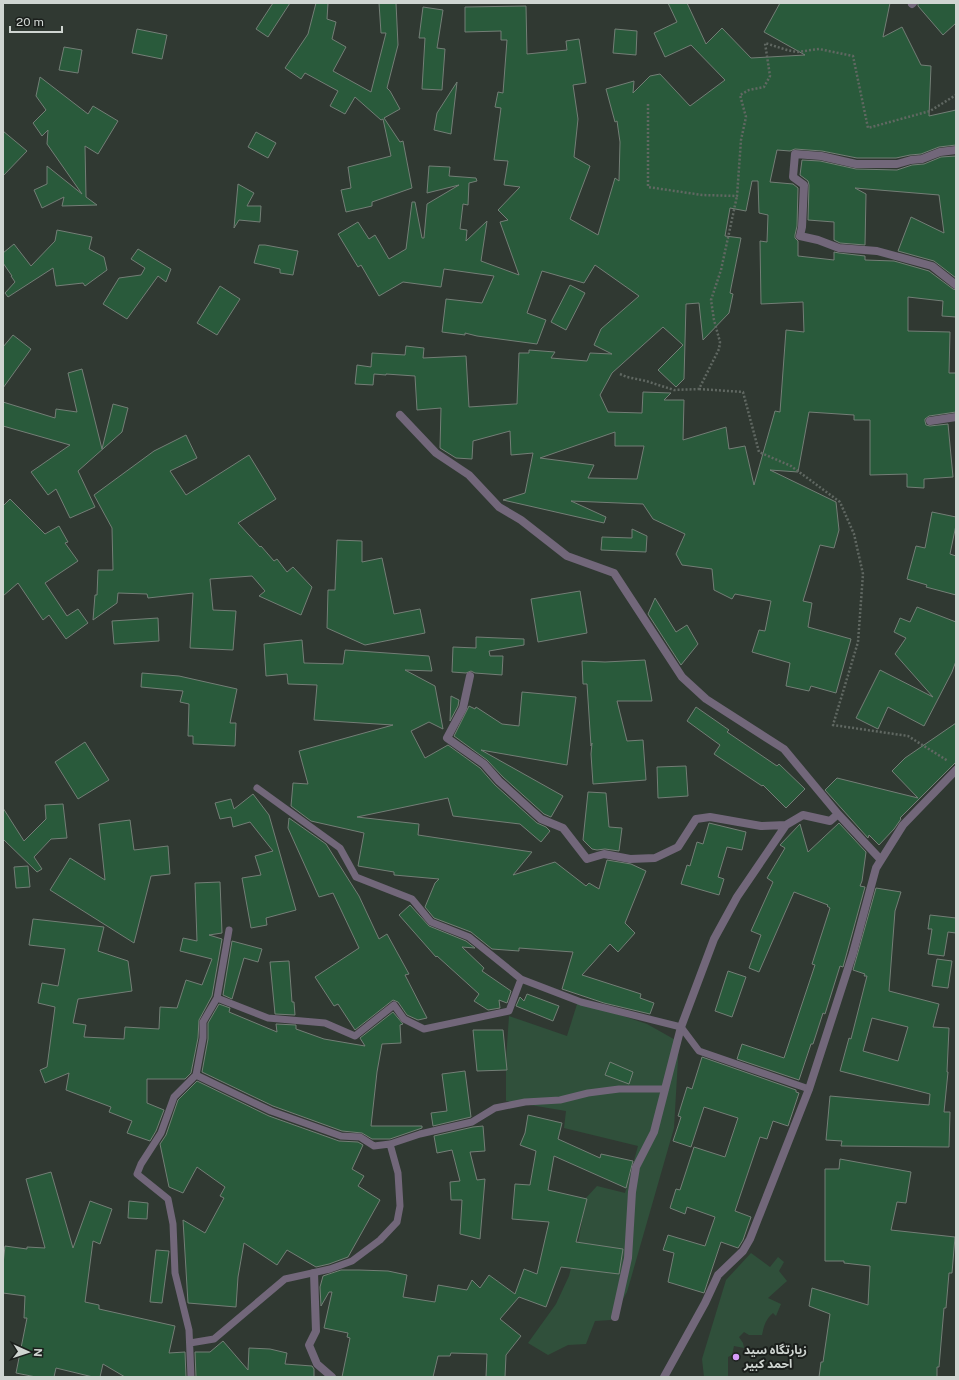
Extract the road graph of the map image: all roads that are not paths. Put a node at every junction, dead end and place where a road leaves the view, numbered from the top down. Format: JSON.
{"nodes":[{"id":1,"x":956,"y":150,"type":"edge"},
{"id":2,"x":956,"y":285,"type":"edge"},
{"id":3,"x":400,"y":415,"type":"dead end"},
{"id":4,"x":956,"y":417,"type":"edge"},
{"id":5,"x":930,"y":420,"type":"dead end"},
{"id":6,"x":470,"y":676,"type":"dead end"},
{"id":7,"x":956,"y":770,"type":"edge"},
{"id":8,"x":257,"y":788,"type":"dead end"},
{"id":9,"x":838,"y":814,"type":"junction"},
{"id":10,"x":786,"y":825,"type":"junction"},
{"id":11,"x":881,"y":860,"type":"junction"},
{"id":12,"x":229,"y":930,"type":"dead end"},
{"id":13,"x":521,"y":979,"type":"junction"},
{"id":14,"x":217,"y":998,"type":"junction"},
{"id":15,"x":681,"y":1027,"type":"junction"},
{"id":16,"x":196,"y":1075,"type":"junction"},
{"id":17,"x":809,"y":1088,"type":"junction"},
{"id":18,"x":666,"y":1089,"type":"junction"},
{"id":19,"x":390,"y":1144,"type":"junction"},
{"id":20,"x":314,"y":1273,"type":"junction"},
{"id":21,"x":615,"y":1317,"type":"dead end"},
{"id":22,"x":190,"y":1343,"type":"junction"},
{"id":23,"x":191,"y":1377,"type":"edge"},
{"id":24,"x":332,"y":1377,"type":"edge"},
{"id":25,"x":664,"y":1377,"type":"edge"}],
"edges":[{"from":1,"to":2,"type":"street"},
{"from":3,"to":9,"type":"street"},
{"from":4,"to":5,"type":"street"},
{"from":6,"to":10,"type":"street"},
{"from":7,"to":11,"type":"street"},
{"from":8,"to":13,"type":"lane"},
{"from":9,"to":10,"type":"street"},
{"from":9,"to":11,"type":"street"},
{"from":10,"to":15,"type":"street"},
{"from":11,"to":17,"type":"street"},
{"from":12,"to":14,"type":"lane"},
{"from":13,"to":14,"type":"lane"},
{"from":13,"to":15,"type":"lane"},
{"from":14,"to":16,"type":"lane"},
{"from":15,"to":17,"type":"lane"},
{"from":15,"to":18,"type":"street"},
{"from":16,"to":19,"type":"lane"},
{"from":16,"to":22,"type":"lane"},
{"from":17,"to":25,"type":"street"},
{"from":18,"to":19,"type":"lane"},
{"from":18,"to":21,"type":"street"},
{"from":19,"to":20,"type":"lane"},
{"from":20,"to":22,"type":"lane"},
{"from":20,"to":24,"type":"street"},
{"from":22,"to":23,"type":"lane"}]}
